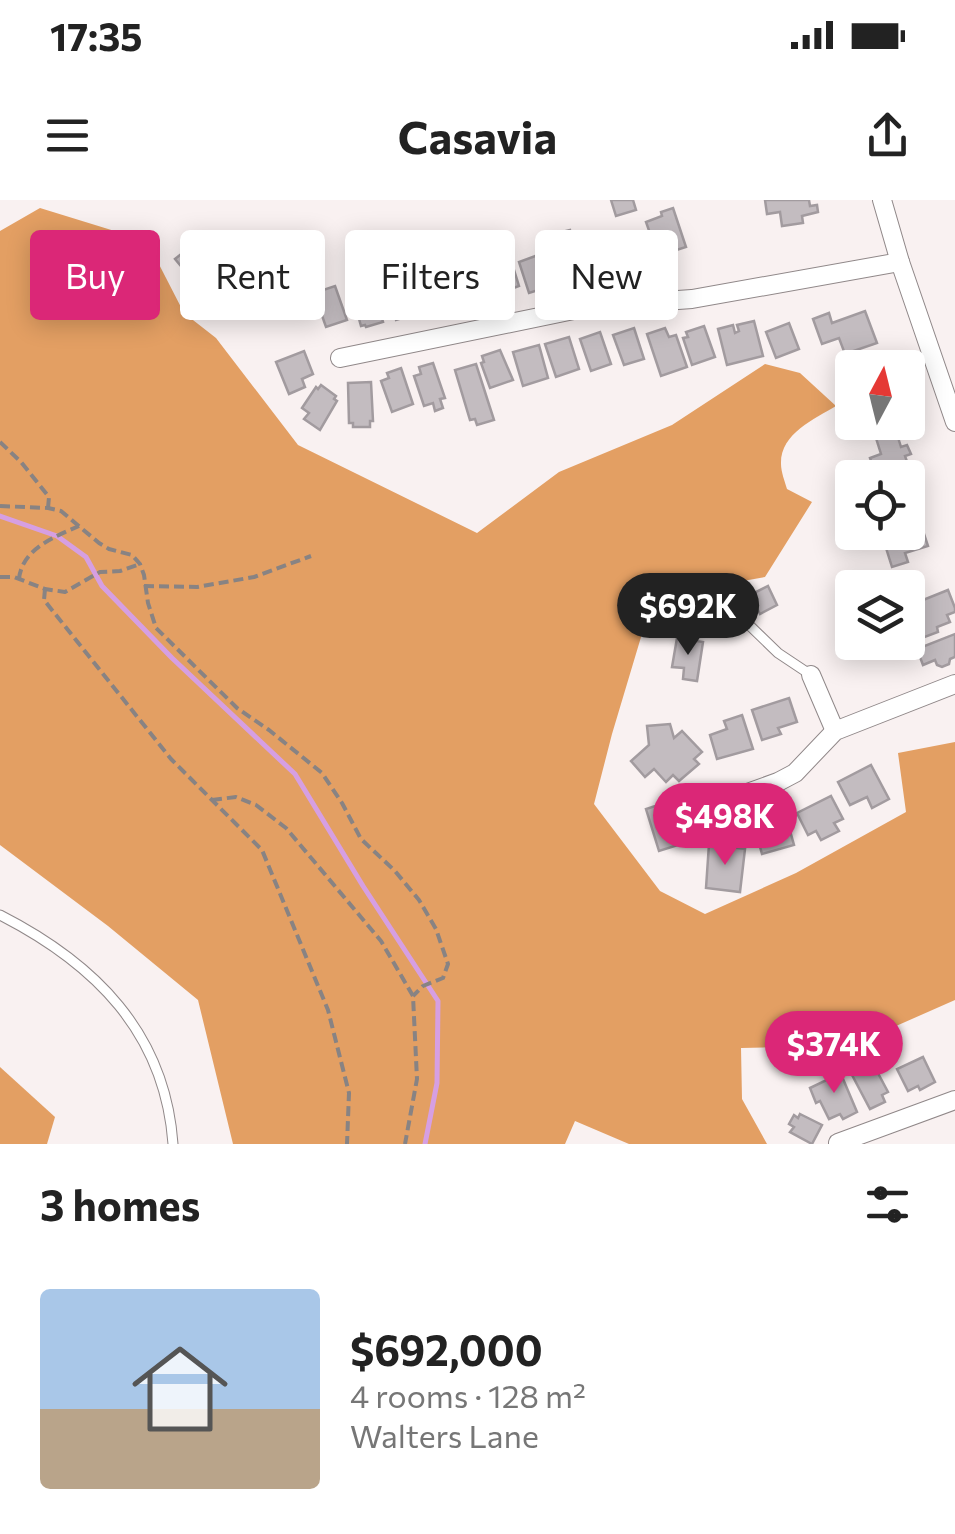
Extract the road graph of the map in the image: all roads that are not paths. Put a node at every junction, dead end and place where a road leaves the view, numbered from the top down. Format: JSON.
{"nodes":[{"id":1,"x":882,"y":200,"type":"edge"},
{"id":2,"x":900,"y":262,"type":"junction"},
{"id":3,"x":340,"y":358,"type":"dead end"},
{"id":4,"x":955,"y":422,"type":"edge"},
{"id":5,"x":703,"y":628,"type":"dead end"},
{"id":6,"x":811,"y":675,"type":"joint"},
{"id":7,"x":955,"y":684,"type":"edge"},
{"id":8,"x":835,"y":731,"type":"junction"},
{"id":9,"x":714,"y":805,"type":"dead end"},
{"id":10,"x":0,"y":914,"type":"edge"},
{"id":11,"x":955,"y":1100,"type":"edge"},
{"id":12,"x":173,"y":1144,"type":"edge"},
{"id":13,"x":838,"y":1144,"type":"edge"}],
"edges":[{"from":1,"to":2,"type":"street"},
{"from":2,"to":3,"type":"street"},
{"from":2,"to":4,"type":"street"},
{"from":5,"to":6,"type":"lane"},
{"from":6,"to":8,"type":"street"},
{"from":7,"to":8,"type":"street"},
{"from":8,"to":9,"type":"street"},
{"from":10,"to":12,"type":"lane"},
{"from":11,"to":13,"type":"street"}]}
